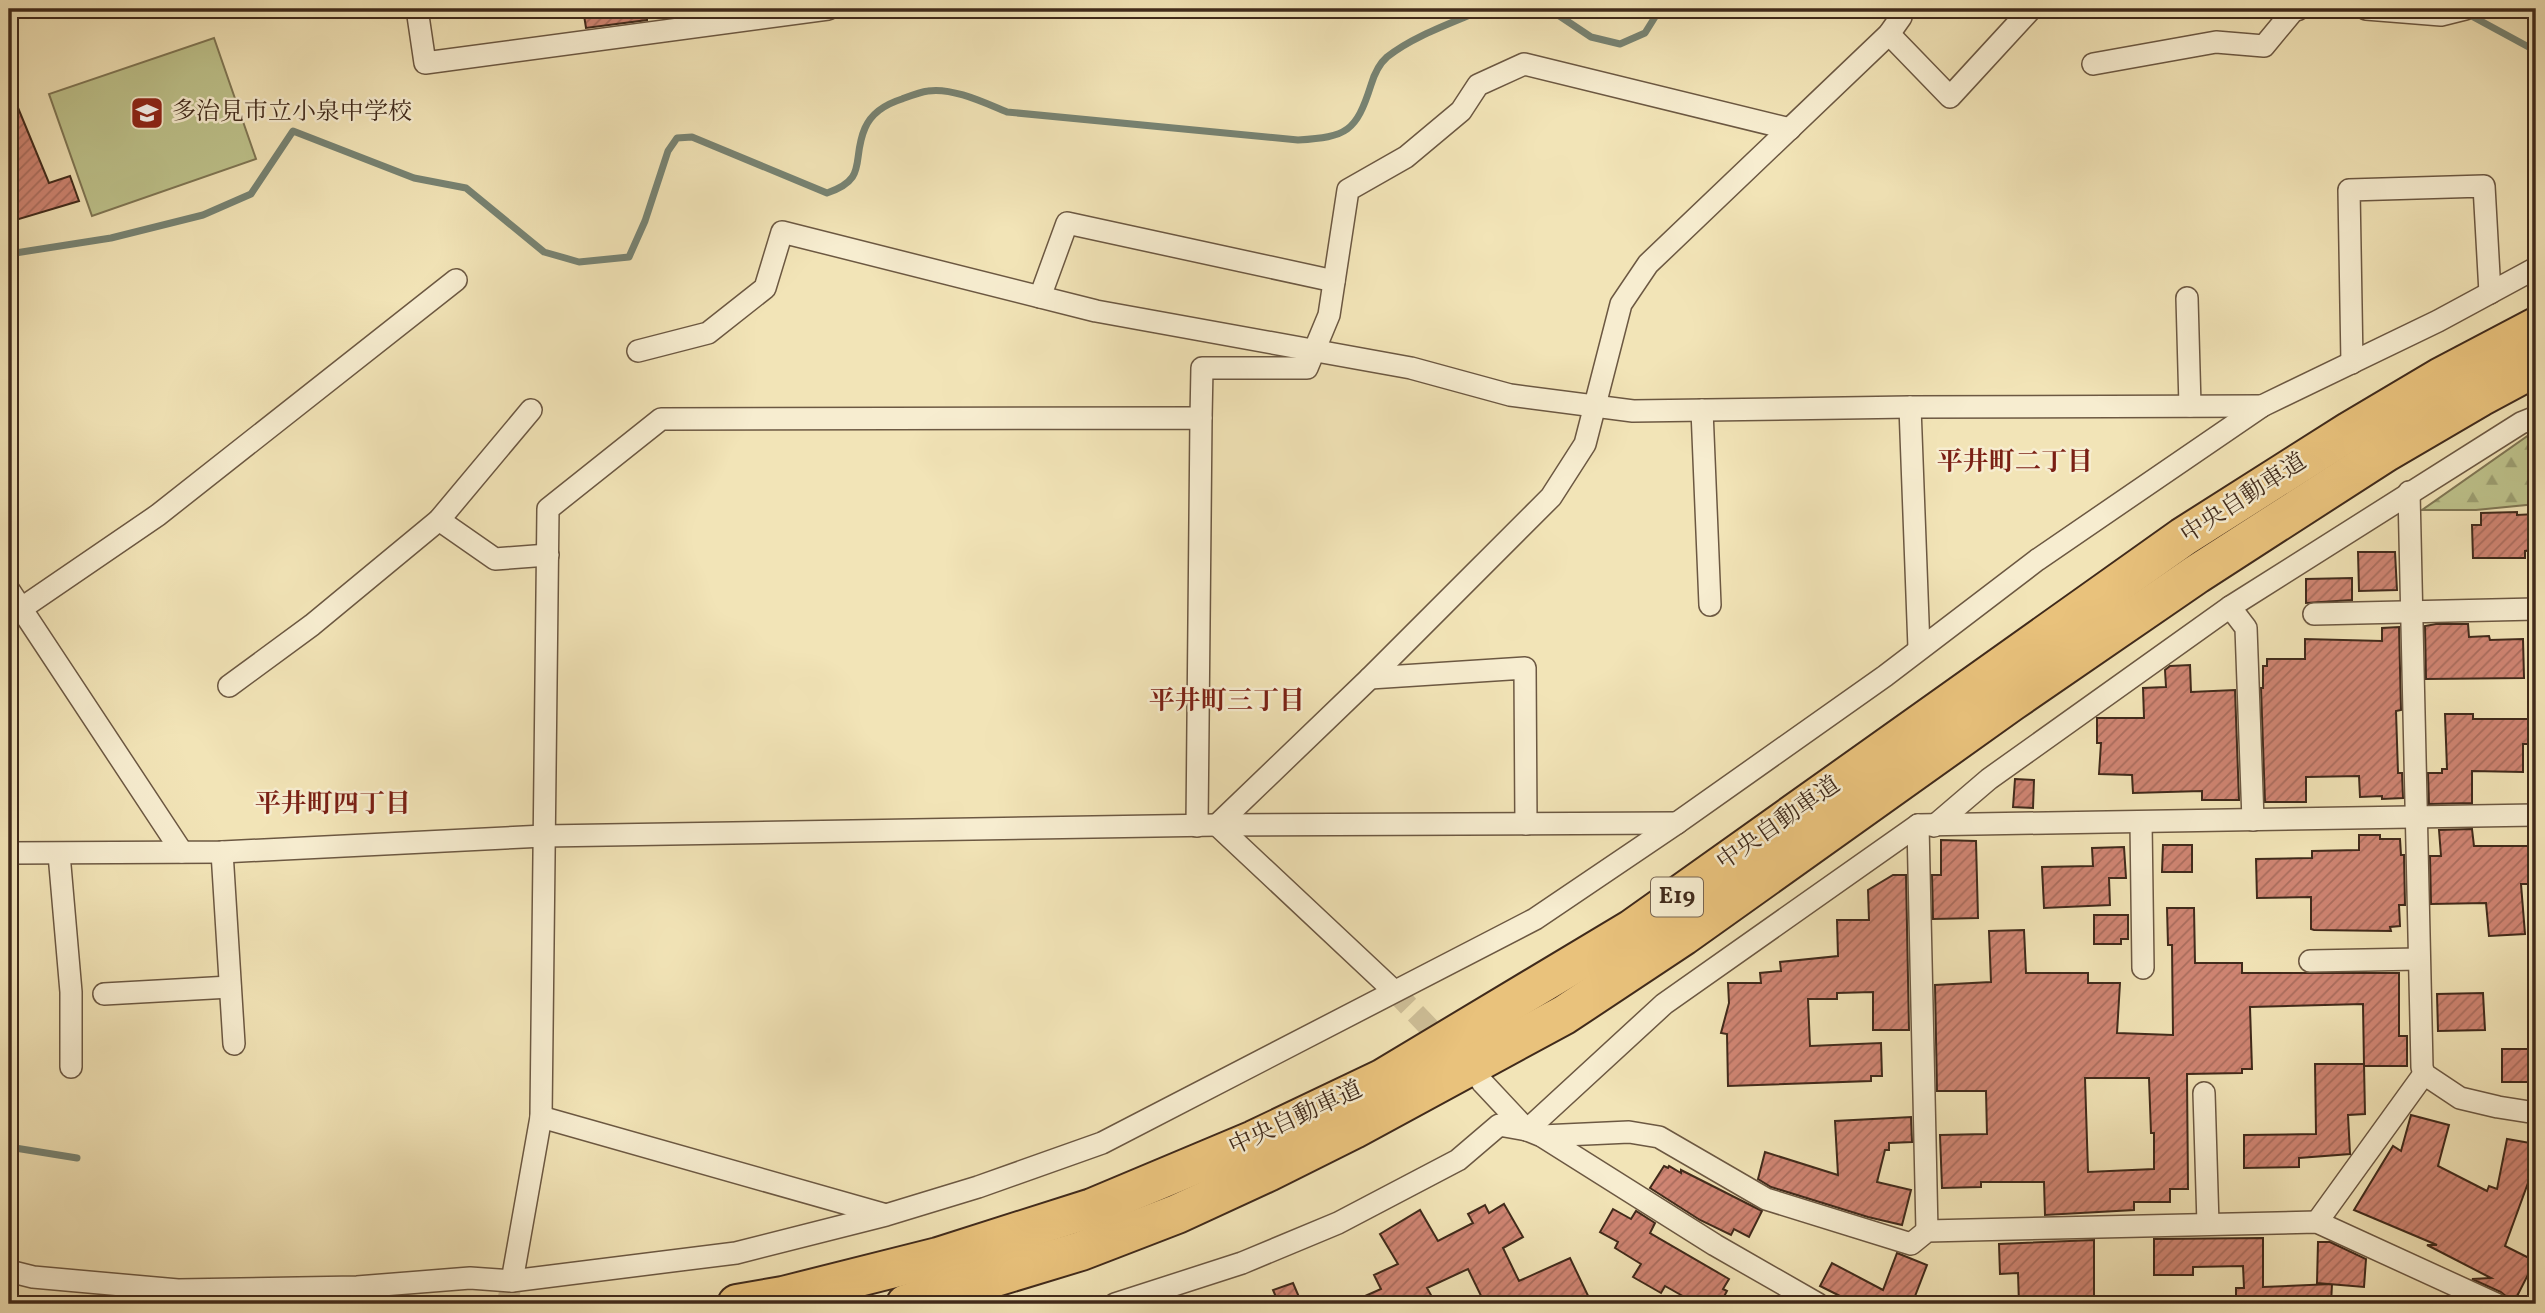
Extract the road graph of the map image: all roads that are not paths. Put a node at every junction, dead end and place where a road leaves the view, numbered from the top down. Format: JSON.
{"nodes":[{"id":1,"x":417,"y":9,"type":"edge"},
{"id":2,"x":828,"y":9,"type":"edge"},
{"id":3,"x":1902,"y":9,"type":"edge"},
{"id":4,"x":2031,"y":9,"type":"edge"},
{"id":5,"x":2299,"y":9,"type":"edge"},
{"id":6,"x":2366,"y":9,"type":"edge"},
{"id":7,"x":2465,"y":9,"type":"edge"},
{"id":8,"x":1889,"y":34,"type":"junction"},
{"id":9,"x":2093,"y":64,"type":"dead end"},
{"id":10,"x":1790,"y":130,"type":"junction"},
{"id":11,"x":2536,"y":268,"type":"edge"},
{"id":12,"x":456,"y":280,"type":"dead end"},
{"id":13,"x":1334,"y":281,"type":"junction"},
{"id":14,"x":2490,"y":293,"type":"junction"},
{"id":15,"x":1040,"y":297,"type":"junction"},
{"id":16,"x":2187,"y":298,"type":"dead end"},
{"id":17,"x":2536,"y":327,"type":"edge"},
{"id":18,"x":638,"y":351,"type":"dead end"},
{"id":19,"x":1315,"y":351,"type":"junction"},
{"id":20,"x":2352,"y":363,"type":"junction"},
{"id":21,"x":2536,"y":368,"type":"edge"},
{"id":22,"x":1595,"y":405,"type":"junction"},
{"id":23,"x":2190,"y":406,"type":"junction"},
{"id":24,"x":2262,"y":406,"type":"junction"},
{"id":25,"x":1910,"y":407,"type":"junction"},
{"id":26,"x":531,"y":410,"type":"dead end"},
{"id":27,"x":1702,"y":410,"type":"junction"},
{"id":28,"x":2536,"y":417,"type":"edge"},
{"id":29,"x":1201,"y":418,"type":"junction"},
{"id":30,"x":2409,"y":492,"type":"junction"},
{"id":31,"x":439,"y":520,"type":"junction"},
{"id":32,"x":548,"y":555,"type":"junction"},
{"id":33,"x":9,"y":590,"type":"edge"},
{"id":34,"x":1710,"y":605,"type":"dead end"},
{"id":35,"x":2230,"y":607,"type":"junction"},
{"id":36,"x":22,"y":608,"type":"junction"},
{"id":37,"x":2536,"y":609,"type":"edge"},
{"id":38,"x":2411,"y":611,"type":"junction"},
{"id":39,"x":2314,"y":614,"type":"dead end"},
{"id":40,"x":1919,"y":648,"type":"junction"},
{"id":41,"x":1370,"y":678,"type":"junction"},
{"id":42,"x":229,"y":686,"type":"dead end"},
{"id":43,"x":2536,"y":815,"type":"edge"},
{"id":44,"x":2417,"y":818,"type":"junction"},
{"id":45,"x":2253,"y":820,"type":"junction"},
{"id":46,"x":2141,"y":822,"type":"junction"},
{"id":47,"x":1677,"y":823,"type":"junction"},
{"id":48,"x":1526,"y":824,"type":"junction"},
{"id":49,"x":1207,"y":825,"type":"junction"},
{"id":50,"x":1926,"y":826,"type":"junction"},
{"id":51,"x":544,"y":836,"type":"junction"},
{"id":52,"x":182,"y":852,"type":"junction"},
{"id":53,"x":222,"y":852,"type":"junction"},
{"id":54,"x":9,"y":853,"type":"edge"},
{"id":55,"x":59,"y":854,"type":"junction"},
{"id":56,"x":2419,"y":959,"type":"junction"},
{"id":57,"x":2309,"y":961,"type":"dead end"},
{"id":58,"x":2143,"y":968,"type":"dead end"},
{"id":59,"x":230,"y":987,"type":"junction"},
{"id":60,"x":1394,"y":991,"type":"junction"},
{"id":61,"x":104,"y":994,"type":"dead end"},
{"id":62,"x":234,"y":1044,"type":"dead end"},
{"id":63,"x":71,"y":1067,"type":"dead end"},
{"id":64,"x":2424,"y":1074,"type":"junction"},
{"id":65,"x":1482,"y":1082,"type":"dead end"},
{"id":66,"x":2204,"y":1093,"type":"dead end"},
{"id":67,"x":2536,"y":1112,"type":"edge"},
{"id":68,"x":541,"y":1117,"type":"junction"},
{"id":69,"x":1535,"y":1133,"type":"junction"},
{"id":70,"x":886,"y":1215,"type":"junction"},
{"id":71,"x":2317,"y":1222,"type":"junction"},
{"id":72,"x":2208,"y":1224,"type":"junction"},
{"id":73,"x":1927,"y":1231,"type":"junction"},
{"id":74,"x":9,"y":1272,"type":"edge"},
{"id":75,"x":512,"y":1281,"type":"junction"},
{"id":76,"x":737,"y":1304,"type":"edge"},
{"id":77,"x":906,"y":1304,"type":"edge"},
{"id":78,"x":1115,"y":1304,"type":"edge"},
{"id":79,"x":1818,"y":1304,"type":"edge"},
{"id":80,"x":2496,"y":1304,"type":"edge"}],
"edges":[{"from":1,"to":2,"type":"street"},
{"from":3,"to":8,"type":"street"},
{"from":4,"to":8,"type":"street"},
{"from":5,"to":9,"type":"street"},
{"from":6,"to":7,"type":"street"},
{"from":8,"to":10,"type":"street"},
{"from":10,"to":13,"type":"street"},
{"from":10,"to":22,"type":"street"},
{"from":11,"to":14,"type":"street"},
{"from":12,"to":36,"type":"street"},
{"from":13,"to":15,"type":"street"},
{"from":13,"to":19,"type":"street"},
{"from":14,"to":20,"type":"street"},
{"from":14,"to":20,"type":"street"},
{"from":15,"to":18,"type":"street"},
{"from":15,"to":19,"type":"street"},
{"from":16,"to":23,"type":"street"},
{"from":17,"to":76,"type":"highway","name":"中央自動車道","number":"E19"},
{"from":19,"to":22,"type":"street"},
{"from":19,"to":29,"type":"street"},
{"from":20,"to":24,"type":"street"},
{"from":21,"to":77,"type":"highway","name":"中央自動車道","number":"E19"},
{"from":22,"to":27,"type":"street"},
{"from":22,"to":41,"type":"street"},
{"from":23,"to":24,"type":"street"},
{"from":23,"to":25,"type":"street"},
{"from":24,"to":40,"type":"street"},
{"from":25,"to":27,"type":"street"},
{"from":25,"to":40,"type":"street"},
{"from":26,"to":31,"type":"street"},
{"from":27,"to":34,"type":"street"},
{"from":28,"to":30,"type":"street"},
{"from":29,"to":32,"type":"street"},
{"from":29,"to":49,"type":"street"},
{"from":30,"to":35,"type":"street"},
{"from":30,"to":38,"type":"street"},
{"from":31,"to":32,"type":"street"},
{"from":31,"to":42,"type":"street"},
{"from":32,"to":51,"type":"street"},
{"from":33,"to":36,"type":"street"},
{"from":35,"to":45,"type":"street"},
{"from":35,"to":50,"type":"street"},
{"from":36,"to":52,"type":"street"},
{"from":37,"to":38,"type":"street"},
{"from":38,"to":39,"type":"street"},
{"from":38,"to":44,"type":"street"},
{"from":40,"to":47,"type":"street"},
{"from":41,"to":48,"type":"street"},
{"from":41,"to":49,"type":"street"},
{"from":43,"to":44,"type":"street"},
{"from":44,"to":45,"type":"street"},
{"from":44,"to":56,"type":"street"},
{"from":45,"to":46,"type":"street"},
{"from":46,"to":50,"type":"street"},
{"from":46,"to":58,"type":"street"},
{"from":47,"to":48,"type":"street"},
{"from":47,"to":60,"type":"street"},
{"from":48,"to":49,"type":"street"},
{"from":49,"to":51,"type":"street"},
{"from":49,"to":60,"type":"street"},
{"from":50,"to":69,"type":"street"},
{"from":50,"to":73,"type":"street"},
{"from":51,"to":53,"type":"street"},
{"from":51,"to":68,"type":"street"},
{"from":52,"to":53,"type":"street"},
{"from":52,"to":55,"type":"street"},
{"from":53,"to":59,"type":"street"},
{"from":54,"to":55,"type":"street"},
{"from":55,"to":63,"type":"street"},
{"from":56,"to":57,"type":"street"},
{"from":56,"to":64,"type":"street"},
{"from":59,"to":61,"type":"street"},
{"from":59,"to":62,"type":"street"},
{"from":60,"to":70,"type":"street"},
{"from":64,"to":67,"type":"street"},
{"from":64,"to":71,"type":"street"},
{"from":65,"to":69,"type":"street"},
{"from":66,"to":72,"type":"street"},
{"from":68,"to":70,"type":"street"},
{"from":68,"to":75,"type":"street"},
{"from":69,"to":73,"type":"street"},
{"from":69,"to":78,"type":"street"},
{"from":69,"to":79,"type":"street"},
{"from":70,"to":75,"type":"street"},
{"from":71,"to":72,"type":"street"},
{"from":71,"to":80,"type":"street"},
{"from":72,"to":73,"type":"street"},
{"from":74,"to":75,"type":"street"}]}
